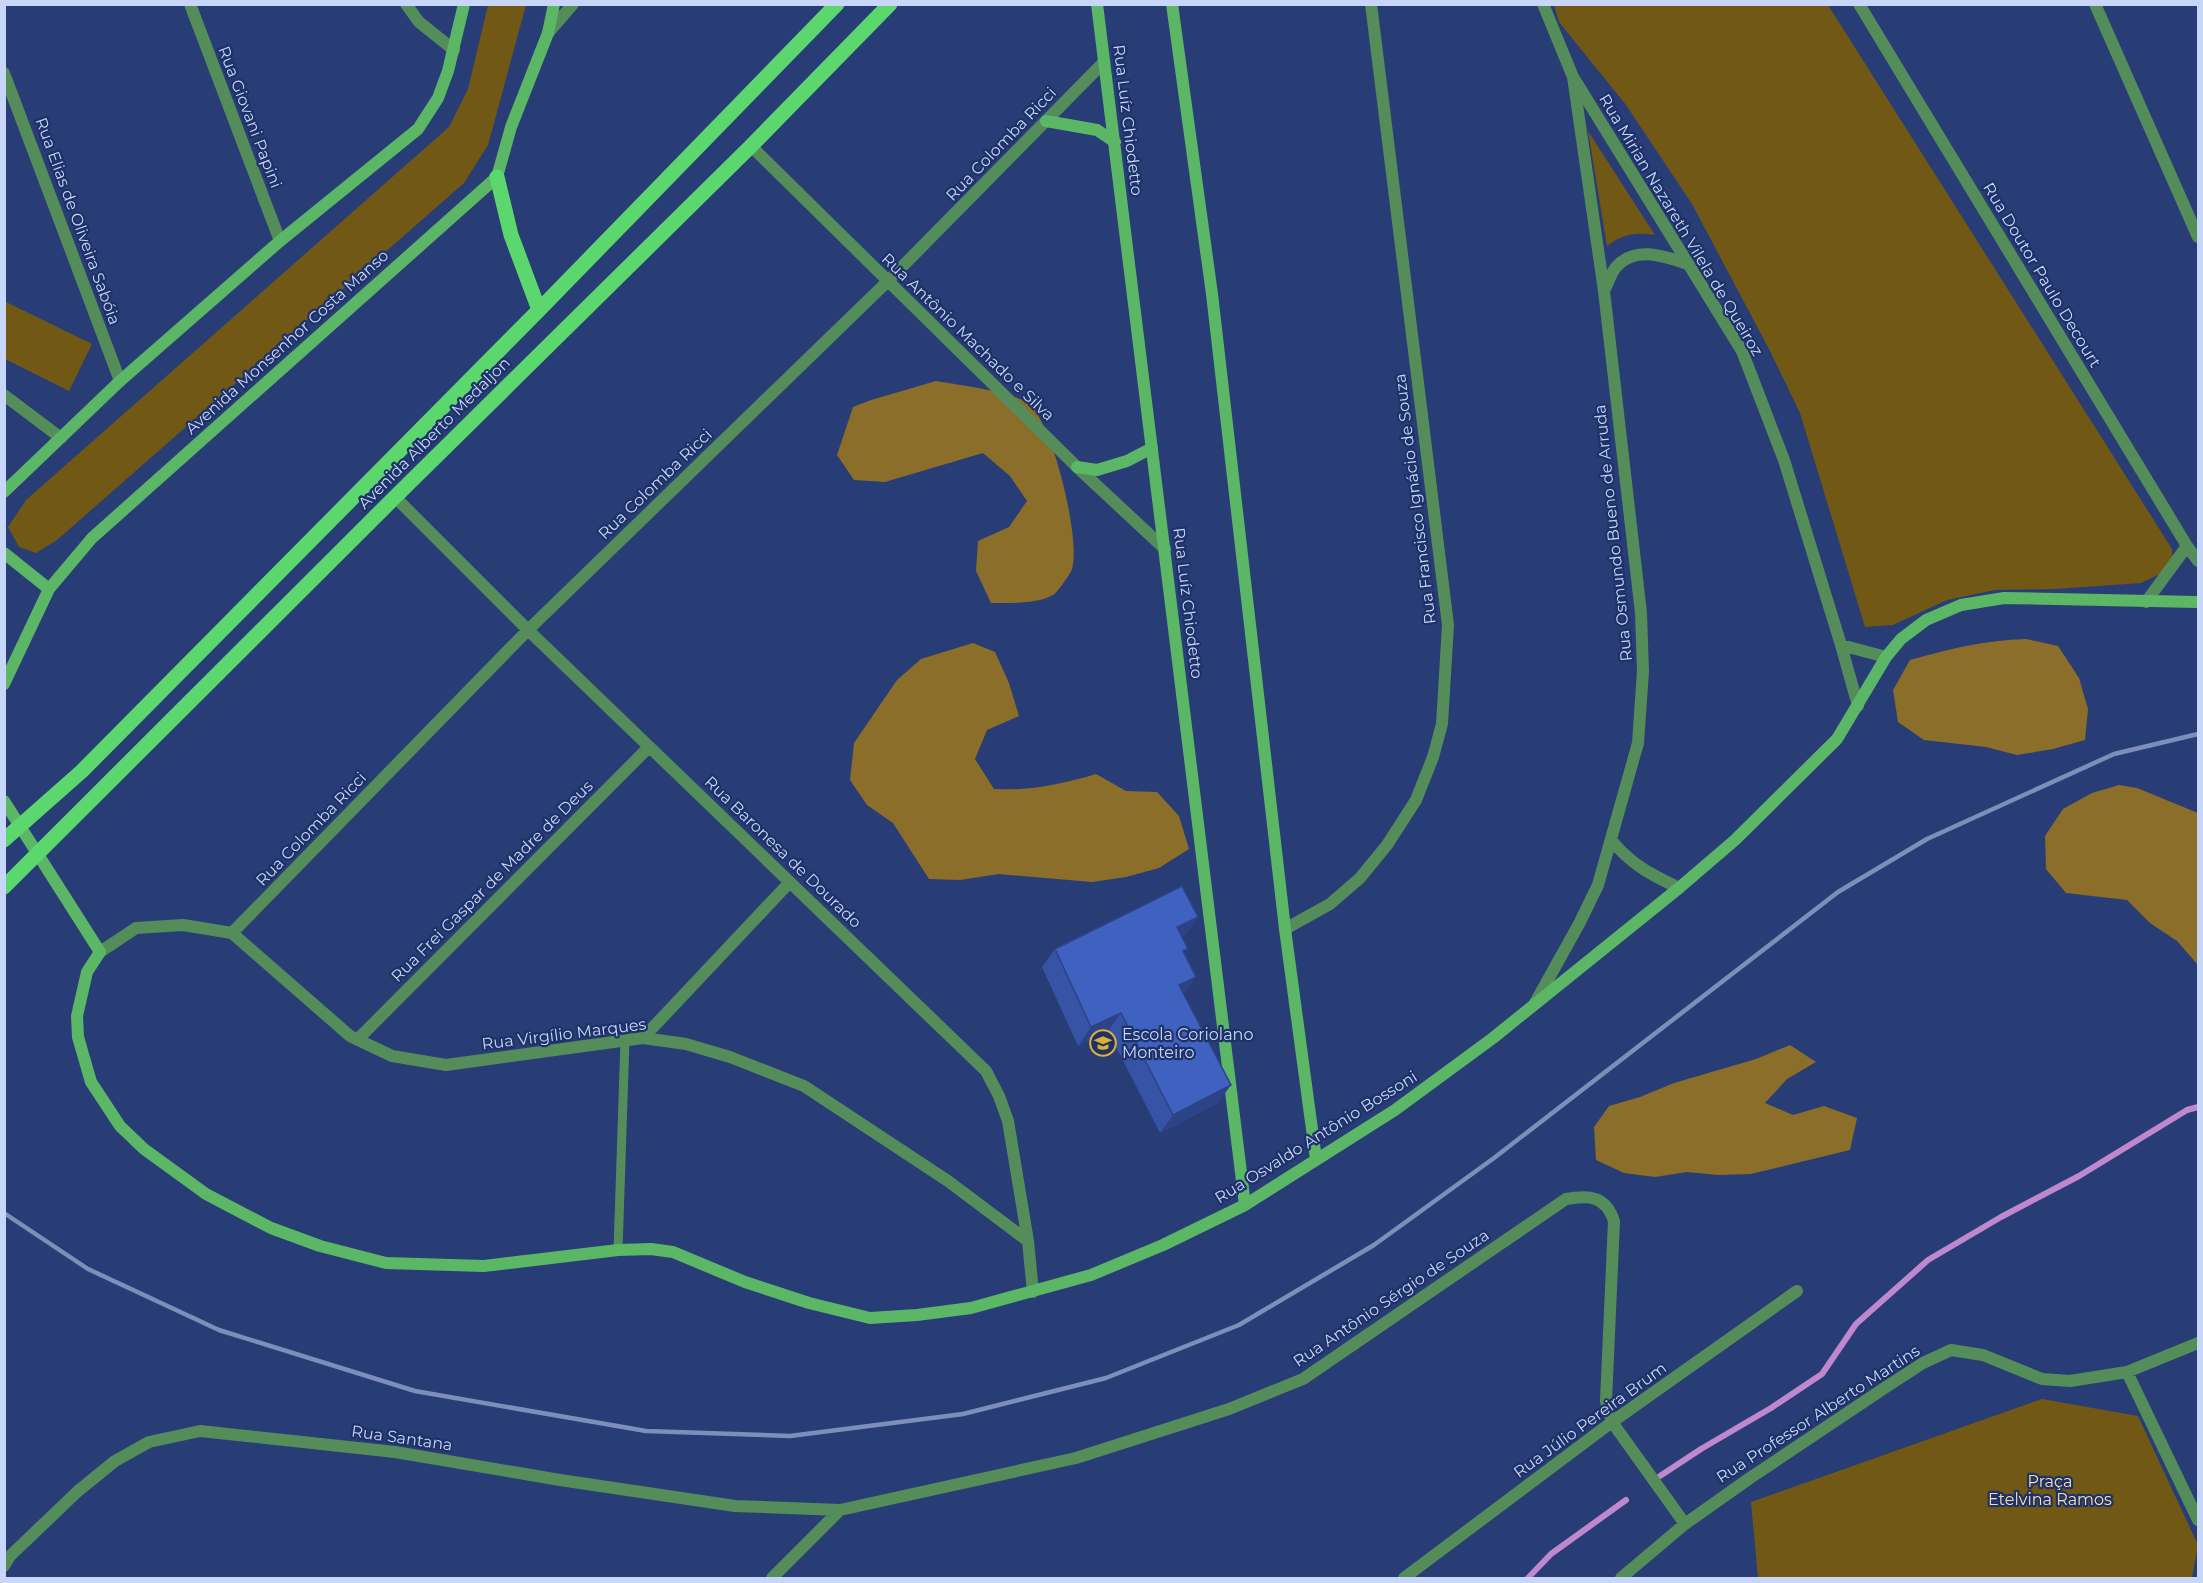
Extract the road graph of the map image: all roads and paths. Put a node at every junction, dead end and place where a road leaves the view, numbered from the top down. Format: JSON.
{"nodes":[{"id":1,"x":190,"y":4,"type":"edge"},
{"id":2,"x":406,"y":4,"type":"edge"},
{"id":3,"x":464,"y":4,"type":"edge"},
{"id":4,"x":555,"y":4,"type":"edge"},
{"id":5,"x":573,"y":4,"type":"edge"},
{"id":6,"x":837,"y":4,"type":"edge"},
{"id":7,"x":890,"y":4,"type":"edge"},
{"id":8,"x":1097,"y":4,"type":"edge"},
{"id":9,"x":1172,"y":4,"type":"edge"},
{"id":10,"x":1371,"y":4,"type":"edge"},
{"id":11,"x":1543,"y":4,"type":"edge"},
{"id":12,"x":1858,"y":4,"type":"edge"},
{"id":13,"x":2095,"y":4,"type":"edge"},
{"id":14,"x":548,"y":33,"type":"junction"},
{"id":15,"x":454,"y":50,"type":"junction"},
{"id":16,"x":1104,"y":62,"type":"junction"},
{"id":17,"x":4,"y":73,"type":"edge"},
{"id":18,"x":1573,"y":77,"type":"junction"},
{"id":19,"x":1046,"y":121,"type":"junction"},
{"id":20,"x":1115,"y":142,"type":"junction"},
{"id":21,"x":751,"y":146,"type":"junction"},
{"id":22,"x":497,"y":177,"type":"junction"},
{"id":23,"x":2199,"y":237,"type":"edge"},
{"id":24,"x":280,"y":241,"type":"junction"},
{"id":25,"x":1688,"y":264,"type":"junction"},
{"id":26,"x":888,"y":281,"type":"junction"},
{"id":27,"x":1604,"y":291,"type":"junction"},
{"id":28,"x":539,"y":310,"type":"junction"},
{"id":29,"x":120,"y":381,"type":"junction"},
{"id":30,"x":4,"y":395,"type":"edge"},
{"id":31,"x":61,"y":438,"type":"junction"},
{"id":32,"x":1152,"y":448,"type":"junction"},
{"id":33,"x":1077,"y":466,"type":"junction"},
{"id":34,"x":4,"y":492,"type":"edge"},
{"id":35,"x":395,"y":497,"type":"junction"},
{"id":36,"x":2187,"y":546,"type":"junction"},
{"id":37,"x":1165,"y":549,"type":"junction"},
{"id":38,"x":4,"y":553,"type":"edge"},
{"id":39,"x":2199,"y":561,"type":"edge"},
{"id":40,"x":49,"y":589,"type":"junction"},
{"id":41,"x":2146,"y":602,"type":"junction"},
{"id":42,"x":2199,"y":602,"type":"edge"},
{"id":43,"x":528,"y":630,"type":"junction"},
{"id":44,"x":1841,"y":645,"type":"junction"},
{"id":45,"x":1886,"y":657,"type":"junction"},
{"id":46,"x":4,"y":684,"type":"edge"},
{"id":47,"x":1858,"y":706,"type":"junction"},
{"id":48,"x":649,"y":747,"type":"junction"},
{"id":49,"x":4,"y":801,"type":"edge"},
{"id":50,"x":20,"y":826,"type":"junction"},
{"id":51,"x":4,"y":840,"type":"edge"},
{"id":52,"x":1611,"y":840,"type":"junction"},
{"id":53,"x":39,"y":855,"type":"junction"},
{"id":54,"x":790,"y":882,"type":"junction"},
{"id":55,"x":4,"y":887,"type":"edge"},
{"id":56,"x":1679,"y":888,"type":"junction"},
{"id":57,"x":1285,"y":929,"type":"junction"},
{"id":58,"x":232,"y":933,"type":"junction"},
{"id":59,"x":100,"y":952,"type":"junction"},
{"id":60,"x":1535,"y":1003,"type":"junction"},
{"id":61,"x":643,"y":1038,"type":"junction"},
{"id":62,"x":358,"y":1039,"type":"junction"},
{"id":63,"x":625,"y":1041,"type":"junction"},
{"id":64,"x":1317,"y":1159,"type":"junction"},
{"id":65,"x":1245,"y":1205,"type":"junction"},
{"id":66,"x":1028,"y":1241,"type":"junction"},
{"id":67,"x":618,"y":1250,"type":"junction"},
{"id":68,"x":1797,"y":1291,"type":"dead end"},
{"id":69,"x":1033,"y":1292,"type":"junction"},
{"id":70,"x":2199,"y":1343,"type":"edge"},
{"id":71,"x":2127,"y":1372,"type":"junction"},
{"id":72,"x":1612,"y":1422,"type":"junction"},
{"id":73,"x":840,"y":1510,"type":"junction"},
{"id":74,"x":2199,"y":1520,"type":"edge"},
{"id":75,"x":1685,"y":1524,"type":"junction"},
{"id":76,"x":4,"y":1566,"type":"edge"},
{"id":77,"x":772,"y":1578,"type":"edge"},
{"id":78,"x":1404,"y":1578,"type":"edge"},
{"id":79,"x":1621,"y":1578,"type":"edge"}],
"edges":[{"from":1,"to":24,"type":"street","name":"Rua Giovani Papini"},
{"from":2,"to":15,"type":"street"},
{"from":3,"to":15,"type":"street"},
{"from":4,"to":14,"type":"street"},
{"from":5,"to":14,"type":"street"},
{"from":6,"to":28,"type":"main road","name":"Avenida Alberto Medaljon"},
{"from":7,"to":21,"type":"main road","name":"Avenida Alberto Medaljon"},
{"from":8,"to":16,"type":"street","name":"Rua Luíz Chiodetto"},
{"from":9,"to":57,"type":"street"},
{"from":10,"to":57,"type":"street","name":"Rua Francisco Ignácio de Souza"},
{"from":11,"to":18,"type":"street","name":"Rua Mirian Nazareth Vilela de Queiroz"},
{"from":12,"to":36,"type":"street","name":"Rua Doutor Paulo Decourt"},
{"from":13,"to":23,"type":"street"},
{"from":14,"to":22,"type":"street"},
{"from":15,"to":24,"type":"street"},
{"from":16,"to":19,"type":"street","name":"Rua Colomba Ricci"},
{"from":16,"to":20,"type":"street","name":"Rua Luíz Chiodetto"},
{"from":17,"to":29,"type":"street","name":"Rua Elias de Oliveira Sabóia"},
{"from":18,"to":25,"type":"street","name":"Rua Mirian Nazareth Vilela de Queiroz"},
{"from":18,"to":27,"type":"street","name":"Rua Osmundo Bueno de Arruda"},
{"from":19,"to":20,"type":"street"},
{"from":19,"to":26,"type":"street","name":"Rua Colomba Ricci"},
{"from":20,"to":32,"type":"street","name":"Rua Luíz Chiodetto"},
{"from":21,"to":26,"type":"street","name":"Rua Antônio Machado e Silva"},
{"from":21,"to":35,"type":"main road","name":"Avenida Alberto Medaljon"},
{"from":22,"to":28,"type":"main road"},
{"from":22,"to":40,"type":"street","name":"Avenida Monsenhor Costa Manso"},
{"from":24,"to":29,"type":"street"},
{"from":25,"to":27,"type":"street"},
{"from":25,"to":44,"type":"street","name":"Rua Mirian Nazareth Vilela de Queiroz"},
{"from":26,"to":33,"type":"street","name":"Rua Antônio Machado e Silva"},
{"from":26,"to":43,"type":"street","name":"Rua Colomba Ricci"},
{"from":27,"to":52,"type":"street","name":"Rua Osmundo Bueno de Arruda"},
{"from":28,"to":50,"type":"main road","name":"Avenida Alberto Medaljon"},
{"from":29,"to":31,"type":"street"},
{"from":30,"to":31,"type":"street"},
{"from":31,"to":34,"type":"street"},
{"from":32,"to":33,"type":"street"},
{"from":32,"to":37,"type":"street","name":"Rua Luíz Chiodetto"},
{"from":33,"to":37,"type":"street","name":"Rua Antônio Machado e Silva"},
{"from":35,"to":43,"type":"street","name":"Rua Baronesa de Dourado"},
{"from":35,"to":53,"type":"main road","name":"Avenida Alberto Medaljon"},
{"from":36,"to":39,"type":"street","name":"Rua Doutor Paulo Decourt"},
{"from":36,"to":41,"type":"street"},
{"from":37,"to":65,"type":"street","name":"Rua Luíz Chiodetto"},
{"from":38,"to":40,"type":"street"},
{"from":40,"to":46,"type":"street","name":"Avenida Monsenhor Costa Manso"},
{"from":41,"to":42,"type":"street","name":"Rua Osvaldo Antônio Bossoni"},
{"from":41,"to":45,"type":"street","name":"Rua Osvaldo Antônio Bossoni"},
{"from":43,"to":48,"type":"street","name":"Rua Baronesa de Dourado"},
{"from":43,"to":58,"type":"street","name":"Rua Colomba Ricci"},
{"from":44,"to":45,"type":"street"},
{"from":44,"to":47,"type":"street","name":"Rua Mirian Nazareth Vilela de Queiroz"},
{"from":45,"to":47,"type":"street","name":"Rua Osvaldo Antônio Bossoni"},
{"from":47,"to":56,"type":"street","name":"Rua Osvaldo Antônio Bossoni"},
{"from":48,"to":54,"type":"street","name":"Rua Baronesa de Dourado"},
{"from":48,"to":62,"type":"street","name":"Rua Frei Gaspar de Madre de Deus"},
{"from":49,"to":50,"type":"street"},
{"from":50,"to":51,"type":"main road","name":"Avenida Alberto Medaljon"},
{"from":50,"to":53,"type":"street"},
{"from":52,"to":56,"type":"street"},
{"from":52,"to":60,"type":"street","name":"Rua Osmundo Bueno de Arruda"},
{"from":53,"to":55,"type":"main road","name":"Avenida Alberto Medaljon"},
{"from":53,"to":59,"type":"street"},
{"from":54,"to":61,"type":"street"},
{"from":54,"to":66,"type":"street","name":"Rua Baronesa de Dourado"},
{"from":56,"to":60,"type":"street","name":"Rua Osvaldo Antônio Bossoni"},
{"from":57,"to":64,"type":"street"},
{"from":58,"to":59,"type":"street"},
{"from":58,"to":62,"type":"street","name":"Rua Virgílio Marques"},
{"from":59,"to":67,"type":"street","name":"Rua Osvaldo Antônio Bossoni"},
{"from":60,"to":64,"type":"street","name":"Rua Osvaldo Antônio Bossoni"},
{"from":61,"to":63,"type":"street","name":"Rua Virgílio Marques"},
{"from":61,"to":66,"type":"street","name":"Rua Virgílio Marques"},
{"from":62,"to":63,"type":"street","name":"Rua Virgílio Marques"},
{"from":63,"to":67,"type":"lane"},
{"from":64,"to":65,"type":"street","name":"Rua Osvaldo Antônio Bossoni"},
{"from":65,"to":69,"type":"street","name":"Rua Osvaldo Antônio Bossoni"},
{"from":66,"to":69,"type":"street","name":"Rua Baronesa de Dourado"},
{"from":67,"to":69,"type":"street","name":"Rua Osvaldo Antônio Bossoni"},
{"from":68,"to":72,"type":"street","name":"Rua Júlio Pereira Brum"},
{"from":70,"to":71,"type":"street","name":"Rua Professor Alberto Martins"},
{"from":71,"to":74,"type":"street"},
{"from":71,"to":75,"type":"street","name":"Rua Professor Alberto Martins"},
{"from":72,"to":73,"type":"street","name":"Rua Antônio Sérgio de Souza"},
{"from":72,"to":75,"type":"street","name":"Rua Antônio Sérgio de Souza"},
{"from":72,"to":78,"type":"street","name":"Rua Júlio Pereira Brum"},
{"from":73,"to":76,"type":"street","name":"Rua Santana"},
{"from":73,"to":77,"type":"street"},
{"from":75,"to":79,"type":"street","name":"Rua Professor Alberto Martins"}]}
